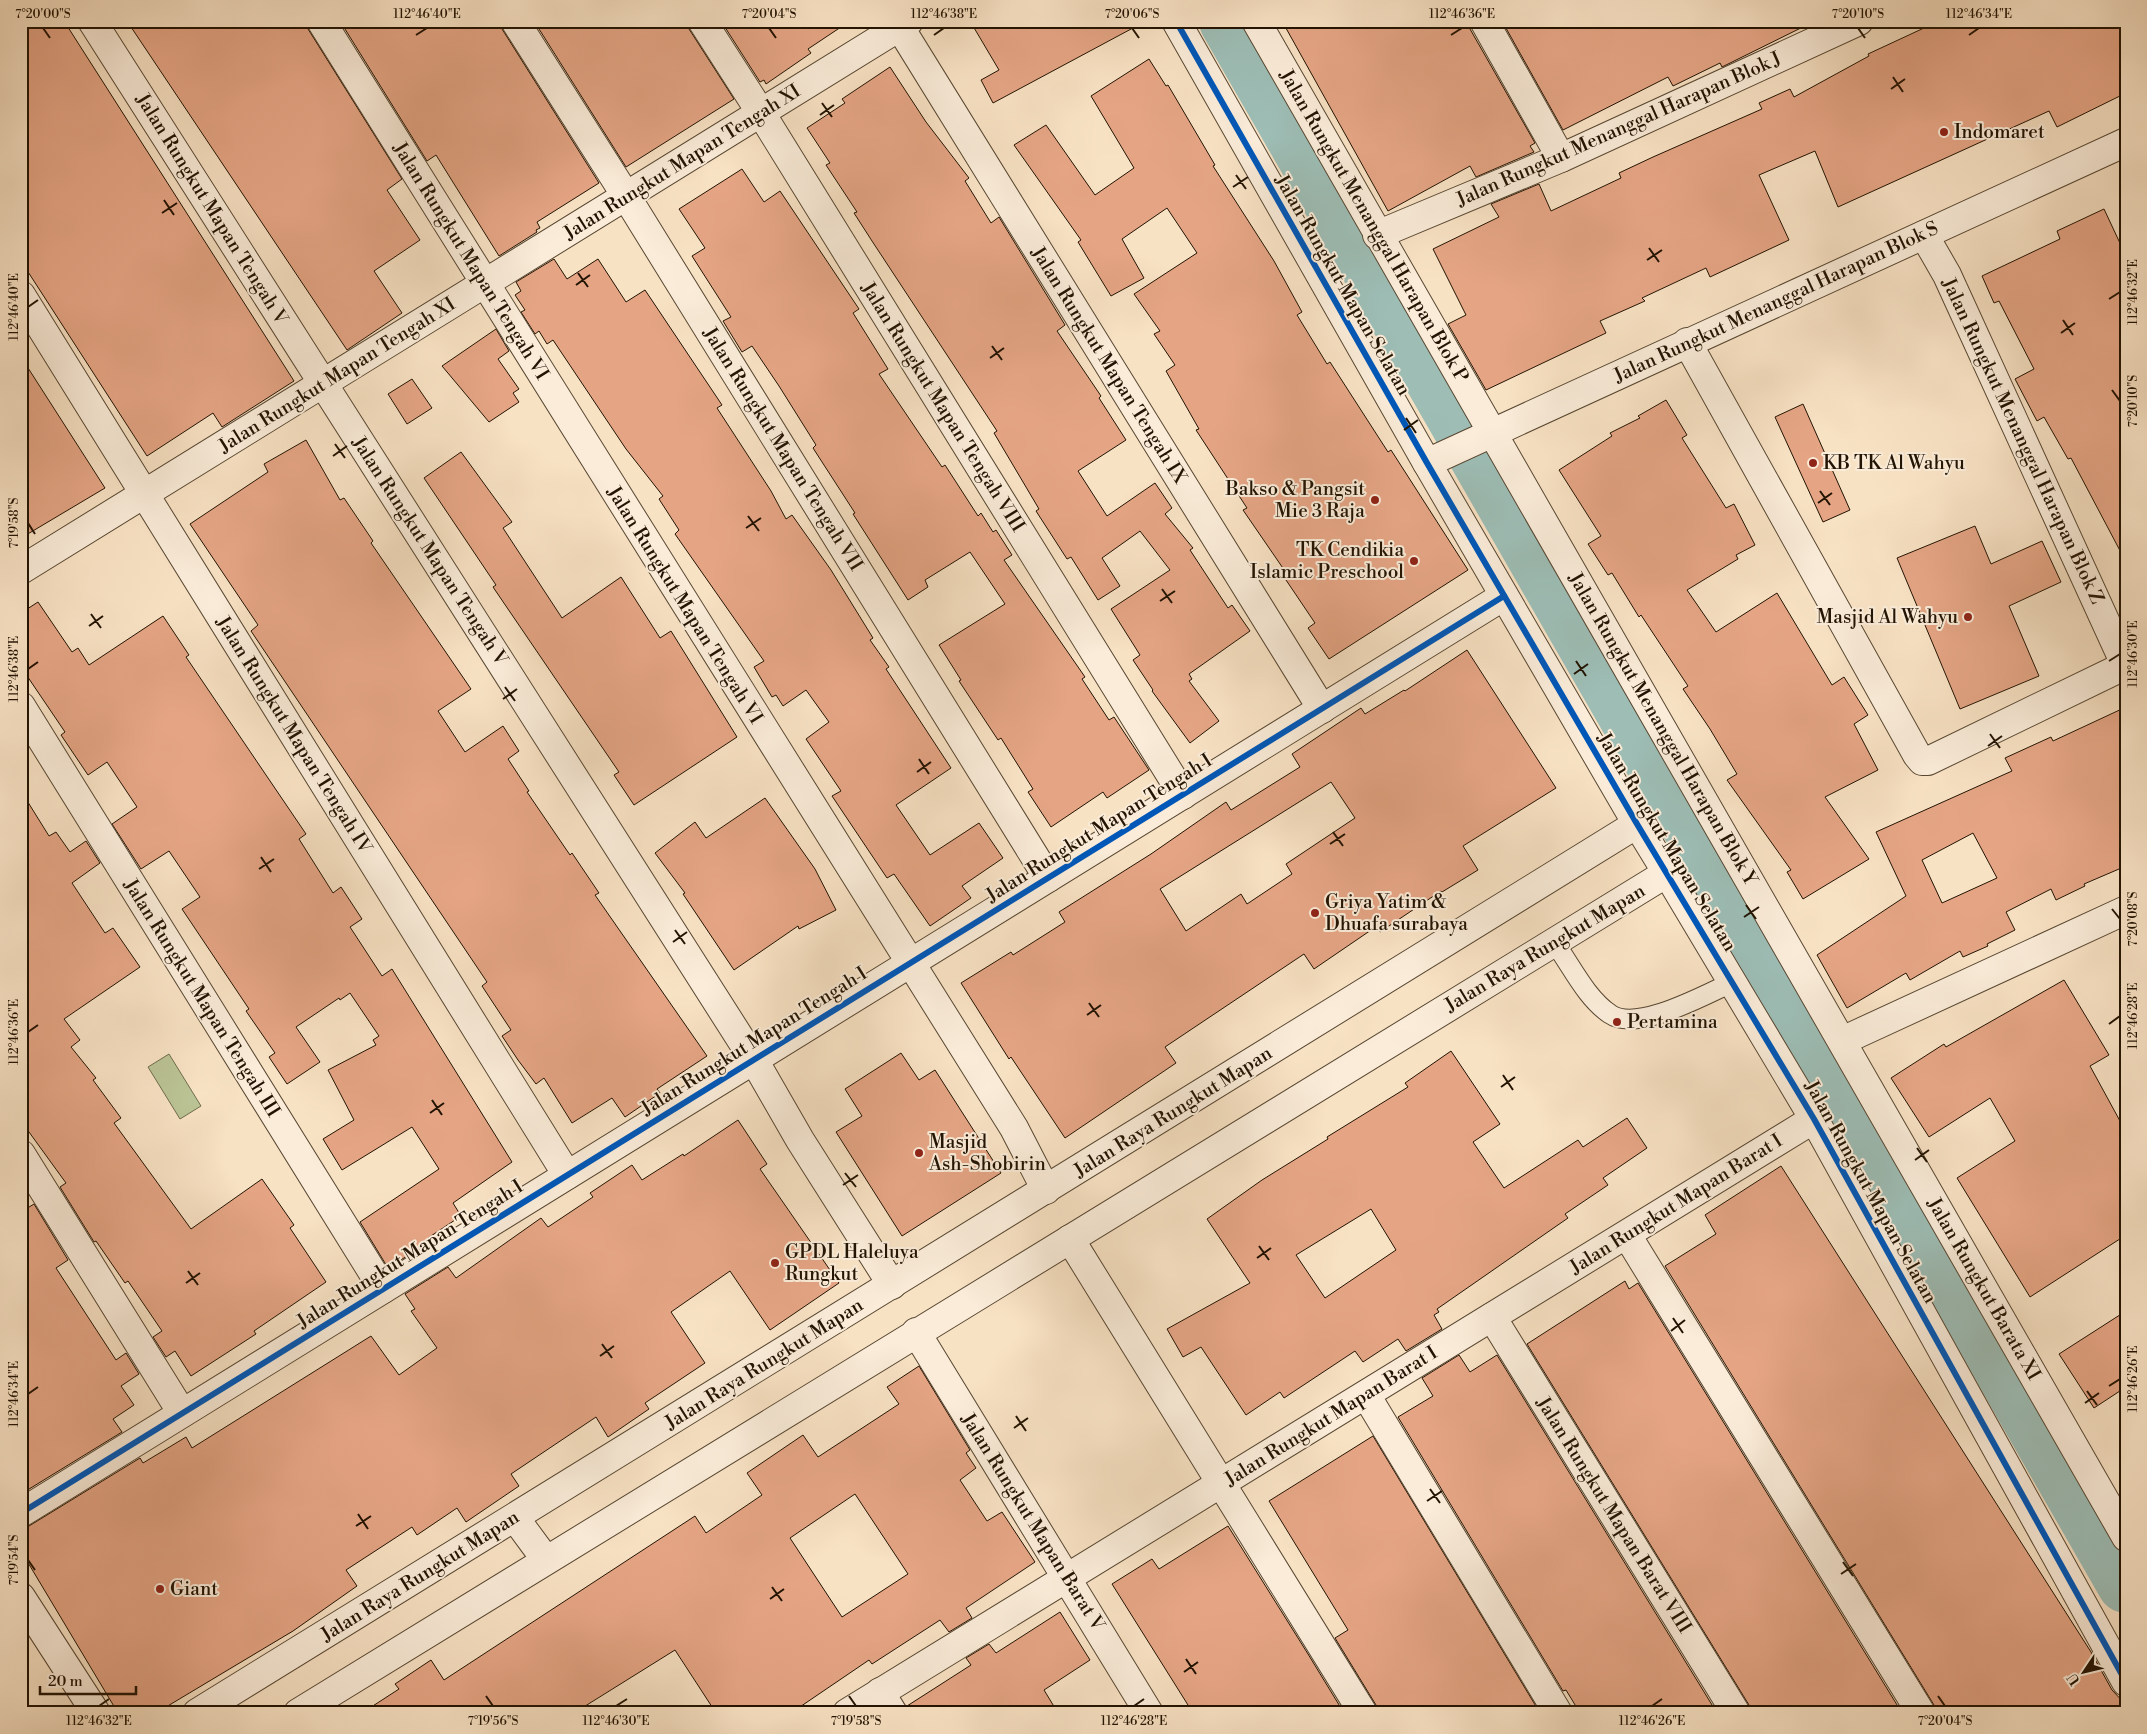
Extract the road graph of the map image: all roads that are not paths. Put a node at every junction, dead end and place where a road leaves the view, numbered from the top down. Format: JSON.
{"nodes":[{"id":1,"x":92,"y":21,"type":"edge"},
{"id":2,"x":321,"y":21,"type":"edge"},
{"id":3,"x":515,"y":21,"type":"edge"},
{"id":4,"x":702,"y":21,"type":"edge"},
{"id":5,"x":1176,"y":21,"type":"edge"},
{"id":6,"x":1256,"y":21,"type":"edge"},
{"id":7,"x":1484,"y":21,"type":"edge"},
{"id":8,"x":1859,"y":21,"type":"edge"},
{"id":9,"x":901,"y":23,"type":"edge"},
{"id":10,"x":761,"y":113,"type":"junction"},
{"id":11,"x":2124,"y":149,"type":"edge"},
{"id":12,"x":1561,"y":158,"type":"junction"},
{"id":13,"x":626,"y":196,"type":"junction"},
{"id":14,"x":1924,"y":234,"type":"junction"},
{"id":15,"x":1377,"y":235,"type":"junction"},
{"id":16,"x":485,"y":283,"type":"junction"},
{"id":17,"x":21,"y":295,"type":"edge"},
{"id":18,"x":1687,"y":342,"type":"junction"},
{"id":19,"x":323,"y":384,"type":"junction"},
{"id":20,"x":1489,"y":433,"type":"junction"},
{"id":21,"x":1434,"y":460,"type":"junction"},
{"id":22,"x":144,"y":494,"type":"junction"},
{"id":23,"x":21,"y":570,"type":"edge"},
{"id":24,"x":1504,"y":596,"type":"junction"},
{"id":25,"x":21,"y":706,"type":"edge"},
{"id":26,"x":1322,"y":708,"type":"junction"},
{"id":27,"x":1183,"y":795,"type":"junction"},
{"id":28,"x":1637,"y":824,"type":"junction"},
{"id":29,"x":1667,"y":873,"type":"junction"},
{"id":30,"x":1048,"y":878,"type":"junction"},
{"id":31,"x":2126,"y":910,"type":"edge"},
{"id":32,"x":1554,"y":942,"type":"junction"},
{"id":33,"x":909,"y":963,"type":"junction"},
{"id":34,"x":1733,"y":982,"type":"junction"},
{"id":35,"x":1842,"y":1041,"type":"junction"},
{"id":36,"x":754,"y":1060,"type":"junction"},
{"id":37,"x":1814,"y":1119,"type":"junction"},
{"id":38,"x":21,"y":1154,"type":"edge"},
{"id":39,"x":566,"y":1175,"type":"junction"},
{"id":40,"x":1046,"y":1190,"type":"junction"},
{"id":41,"x":1627,"y":1235,"type":"junction"},
{"id":42,"x":1070,"y":1239,"type":"junction"},
{"id":43,"x":892,"y":1285,"type":"junction"},
{"id":44,"x":383,"y":1289,"type":"junction"},
{"id":45,"x":1492,"y":1317,"type":"junction"},
{"id":46,"x":916,"y":1332,"type":"junction"},
{"id":47,"x":1366,"y":1395,"type":"junction"},
{"id":48,"x":182,"y":1413,"type":"junction"},
{"id":49,"x":1221,"y":1484,"type":"junction"},
{"id":50,"x":21,"y":1513,"type":"edge"},
{"id":51,"x":515,"y":1518,"type":"junction"},
{"id":52,"x":2126,"y":1537,"type":"edge"},
{"id":53,"x":546,"y":1560,"type":"junction"},
{"id":54,"x":1067,"y":1577,"type":"junction"},
{"id":55,"x":21,"y":1597,"type":"edge"},
{"id":56,"x":2126,"y":1682,"type":"edge"},
{"id":57,"x":886,"y":1702,"type":"edge"},
{"id":58,"x":96,"y":1713,"type":"edge"},
{"id":59,"x":197,"y":1713,"type":"edge"},
{"id":60,"x":298,"y":1713,"type":"edge"},
{"id":61,"x":847,"y":1713,"type":"edge"},
{"id":62,"x":1149,"y":1713,"type":"edge"},
{"id":63,"x":1363,"y":1713,"type":"edge"},
{"id":64,"x":1558,"y":1713,"type":"edge"},
{"id":65,"x":1736,"y":1713,"type":"edge"},
{"id":66,"x":1922,"y":1713,"type":"edge"}],
"edges":[{"from":1,"to":19,"type":"street","name":"Jalan Rungkut Mapan Tengah V"},
{"from":2,"to":16,"type":"street","name":"Jalan Rungkut Mapan Tengah VI"},
{"from":3,"to":13,"type":"street","name":"Jalan Rungkut Mapan Tengah VII"},
{"from":4,"to":10,"type":"street","name":"Jalan Rungkut Mapan Tengah VIII"},
{"from":5,"to":21,"type":"street","name":"Jalan Rungkut Mapan Selatan"},
{"from":6,"to":15,"type":"street","name":"Jalan Rungkut Menanggal Harapan Blok P"},
{"from":7,"to":12,"type":"street"},
{"from":8,"to":12,"type":"street","name":"Jalan Rungkut Menanggal Harapan Blok J"},
{"from":9,"to":10,"type":"street","name":"Jalan Rungkut Mapan Tengah XI"},
{"from":9,"to":26,"type":"street","name":"Jalan Rungkut Mapan Tengah IX"},
{"from":10,"to":13,"type":"street","name":"Jalan Rungkut Mapan Tengah XI"},
{"from":10,"to":27,"type":"street","name":"Jalan Rungkut Mapan Tengah VIII"},
{"from":11,"to":14,"type":"street","name":"Jalan Rungkut Menanggal Harapan Blok S"},
{"from":12,"to":15,"type":"street","name":"Jalan Rungkut Menanggal Harapan Blok J"},
{"from":13,"to":16,"type":"street","name":"Jalan Rungkut Mapan Tengah XI"},
{"from":13,"to":30,"type":"street","name":"Jalan Rungkut Mapan Tengah VII"},
{"from":14,"to":18,"type":"street","name":"Jalan Rungkut Menanggal Harapan Blok S"},
{"from":14,"to":18,"type":"street","name":"Jalan Rungkut Menanggal Harapan Blok Z"},
{"from":15,"to":20,"type":"street","name":"Jalan Rungkut Menanggal Harapan Blok P"},
{"from":16,"to":19,"type":"street","name":"Jalan Rungkut Mapan Tengah XI"},
{"from":16,"to":33,"type":"street","name":"Jalan Rungkut Mapan Tengah VI"},
{"from":17,"to":22,"type":"street","name":"Jalan Rungkut Mapan Tengah IV"},
{"from":18,"to":20,"type":"street","name":"Jalan Rungkut Menanggal Harapan Blok S"},
{"from":19,"to":22,"type":"street","name":"Jalan Rungkut Mapan Tengah XI"},
{"from":19,"to":36,"type":"street","name":"Jalan Rungkut Mapan Tengah V"},
{"from":20,"to":21,"type":"street","name":"Jalan Rungkut Menanggal Harapan Blok S"},
{"from":20,"to":35,"type":"street","name":"Jalan Rungkut Menanggal Harapan Blok Y"},
{"from":21,"to":24,"type":"street","name":"Jalan Rungkut Mapan Selatan"},
{"from":22,"to":23,"type":"street","name":"Jalan Rungkut Mapan Tengah XI"},
{"from":22,"to":39,"type":"street","name":"Jalan Rungkut Mapan Tengah IV"},
{"from":24,"to":26,"type":"street","name":"Jalan Rungkut Mapan Tengah I"},
{"from":24,"to":28,"type":"street","name":"Jalan Rungkut Mapan Selatan"},
{"from":25,"to":44,"type":"street","name":"Jalan Rungkut Mapan Tengah III"},
{"from":26,"to":27,"type":"street","name":"Jalan Rungkut Mapan Tengah I"},
{"from":27,"to":30,"type":"street","name":"Jalan Rungkut Mapan Tengah I"},
{"from":28,"to":29,"type":"street","name":"Jalan Rungkut Mapan Selatan"},
{"from":28,"to":40,"type":"street","name":"Jalan Raya Rungkut Mapan"},
{"from":29,"to":32,"type":"street","name":"Jalan Raya Rungkut Mapan"},
{"from":29,"to":34,"type":"street","name":"Jalan Rungkut Mapan Selatan"},
{"from":30,"to":33,"type":"street","name":"Jalan Rungkut Mapan Tengah I"},
{"from":31,"to":35,"type":"street"},
{"from":32,"to":34,"type":"lane"},
{"from":32,"to":42,"type":"street","name":"Jalan Raya Rungkut Mapan"},
{"from":33,"to":36,"type":"street","name":"Jalan Rungkut Mapan Tengah I"},
{"from":33,"to":40,"type":"street","name":"Jalan Rungkut Mapan Tengah VI"},
{"from":34,"to":37,"type":"street","name":"Jalan Rungkut Mapan Selatan"},
{"from":35,"to":52,"type":"street","name":"Jalan Rungkut Barata XI"},
{"from":36,"to":39,"type":"street","name":"Jalan Rungkut Mapan Tengah I"},
{"from":36,"to":43,"type":"street","name":"Jalan Rungkut Mapan Tengah V"},
{"from":37,"to":41,"type":"street","name":"Jalan Rungkut Mapan Barat I"},
{"from":37,"to":56,"type":"street","name":"Jalan Rungkut Mapan Selatan"},
{"from":38,"to":48,"type":"street"},
{"from":39,"to":44,"type":"street","name":"Jalan Rungkut Mapan Tengah I"},
{"from":40,"to":43,"type":"street","name":"Jalan Raya Rungkut Mapan"},
{"from":41,"to":45,"type":"street","name":"Jalan Rungkut Mapan Barat I"},
{"from":41,"to":66,"type":"street"},
{"from":42,"to":46,"type":"street","name":"Jalan Raya Rungkut Mapan"},
{"from":42,"to":49,"type":"street"},
{"from":43,"to":51,"type":"street","name":"Jalan Raya Rungkut Mapan"},
{"from":44,"to":48,"type":"street","name":"Jalan Rungkut Mapan Tengah I"},
{"from":45,"to":47,"type":"street","name":"Jalan Rungkut Mapan Barat I"},
{"from":45,"to":65,"type":"street","name":"Jalan Rungkut Mapan Barat VIII"},
{"from":46,"to":53,"type":"street","name":"Jalan Raya Rungkut Mapan"},
{"from":46,"to":54,"type":"street","name":"Jalan Rungkut Mapan Barat V"},
{"from":47,"to":49,"type":"street","name":"Jalan Rungkut Mapan Barat I"},
{"from":47,"to":64,"type":"street"},
{"from":48,"to":50,"type":"street","name":"Jalan Rungkut Mapan Tengah I"},
{"from":49,"to":54,"type":"street","name":"Jalan Rungkut Mapan Barat I"},
{"from":49,"to":63,"type":"street"},
{"from":51,"to":53,"type":"street"},
{"from":51,"to":59,"type":"street","name":"Jalan Raya Rungkut Mapan"},
{"from":53,"to":60,"type":"street","name":"Jalan Raya Rungkut Mapan"},
{"from":54,"to":57,"type":"street","name":"Jalan Rungkut Mapan Barat I"},
{"from":54,"to":62,"type":"street","name":"Jalan Rungkut Mapan Barat V"},
{"from":55,"to":58,"type":"street"},
{"from":57,"to":61,"type":"street","name":"Jalan Rungkut Mapan Barat I"}]}
